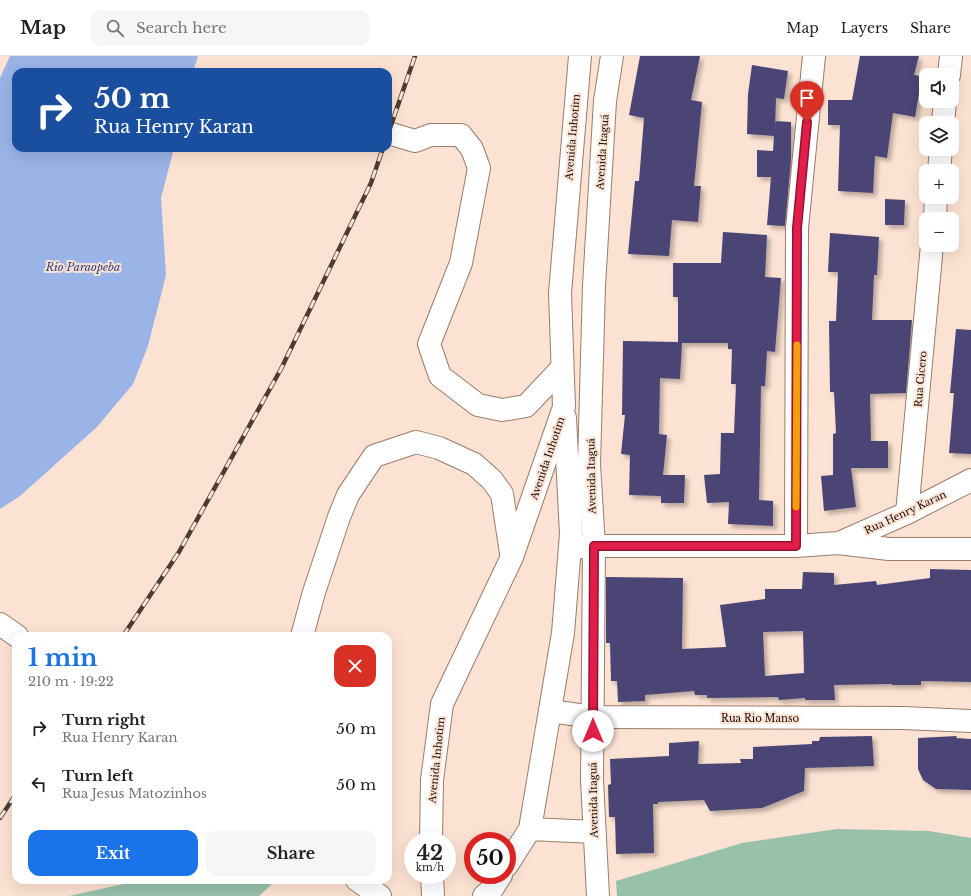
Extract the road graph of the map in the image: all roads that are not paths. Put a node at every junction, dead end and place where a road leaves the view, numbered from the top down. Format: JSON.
{"nodes":[{"id":1,"x":580,"y":56,"type":"edge"},
{"id":2,"x":612,"y":56,"type":"edge"},
{"id":3,"x":814,"y":56,"type":"edge"},
{"id":4,"x":951,"y":56,"type":"edge"},
{"id":5,"x":949,"y":68,"type":"edge"},
{"id":6,"x":392,"y":134,"type":"edge"},
{"id":7,"x":931,"y":252,"type":"edge"},
{"id":8,"x":562,"y":368,"type":"junction"},
{"id":9,"x":564,"y":407,"type":"junction"},
{"id":10,"x":971,"y":480,"type":"edge"},
{"id":11,"x":907,"y":513,"type":"junction"},
{"id":12,"x":838,"y":543,"type":"junction"},
{"id":13,"x":594,"y":546,"type":"junction"},
{"id":14,"x":796,"y":546,"type":"junction"},
{"id":15,"x":570,"y":548,"type":"junction"},
{"id":16,"x":971,"y":549,"type":"edge"},
{"id":17,"x":512,"y":557,"type":"junction"},
{"id":18,"x":0,"y":624,"type":"edge"},
{"id":19,"x":12,"y":632,"type":"edge"},
{"id":20,"x":303,"y":632,"type":"edge"},
{"id":21,"x":550,"y":711,"type":"junction"},
{"id":22,"x":593,"y":717,"type":"junction"},
{"id":23,"x":971,"y":721,"type":"edge"},
{"id":24,"x":530,"y":829,"type":"junction"},
{"id":25,"x":431,"y":832,"type":"edge"},
{"id":26,"x":594,"y":832,"type":"junction"},
{"id":27,"x":516,"y":851,"type":"edge"},
{"id":28,"x":363,"y":884,"type":"edge"},
{"id":29,"x":432,"y":884,"type":"edge"},
{"id":30,"x":495,"y":884,"type":"edge"},
{"id":31,"x":380,"y":896,"type":"edge"},
{"id":32,"x":433,"y":896,"type":"edge"},
{"id":33,"x":484,"y":896,"type":"edge"},
{"id":34,"x":598,"y":896,"type":"edge"}],
"edges":[{"from":1,"to":8,"type":"main road","name":"Avenida Inhotim"},
{"from":2,"to":13,"type":"main road","name":"Avenida Itaguá"},
{"from":3,"to":14,"type":"main road"},
{"from":4,"to":5,"type":"main road"},
{"from":6,"to":8,"type":"main road"},
{"from":7,"to":11,"type":"main road","name":"Rua Cicero"},
{"from":8,"to":9,"type":"main road","name":"Avenida Inhotim"},
{"from":9,"to":15,"type":"main road"},
{"from":9,"to":17,"type":"main road","name":"Avenida Inhotim"},
{"from":10,"to":11,"type":"main road","name":"Rua Henry Karan"},
{"from":11,"to":12,"type":"main road","name":"Rua Henry Karan"},
{"from":12,"to":14,"type":"main road","name":"Rua Henry Karan"},
{"from":12,"to":16,"type":"main road","name":"Rua Henry Karan"},
{"from":13,"to":14,"type":"main road","name":"Rua Henry Karan"},
{"from":13,"to":15,"type":"main road","name":"Rua Henry Karan"},
{"from":13,"to":22,"type":"main road","name":"Avenida Itaguá"},
{"from":15,"to":21,"type":"main road"},
{"from":17,"to":20,"type":"main road"},
{"from":17,"to":25,"type":"main road","name":"Avenida Inhotim"},
{"from":18,"to":19,"type":"main road"},
{"from":21,"to":22,"type":"main road","name":"Rua Rio Manso"},
{"from":21,"to":24,"type":"main road"},
{"from":22,"to":23,"type":"main road","name":"Rua Rio Manso"},
{"from":22,"to":26,"type":"main road","name":"Avenida Itaguá"},
{"from":24,"to":26,"type":"main road"},
{"from":24,"to":27,"type":"main road"},
{"from":26,"to":34,"type":"main road","name":"Avenida Itaguá"},
{"from":28,"to":31,"type":"main road"},
{"from":29,"to":32,"type":"main road"},
{"from":30,"to":33,"type":"main road"}]}
